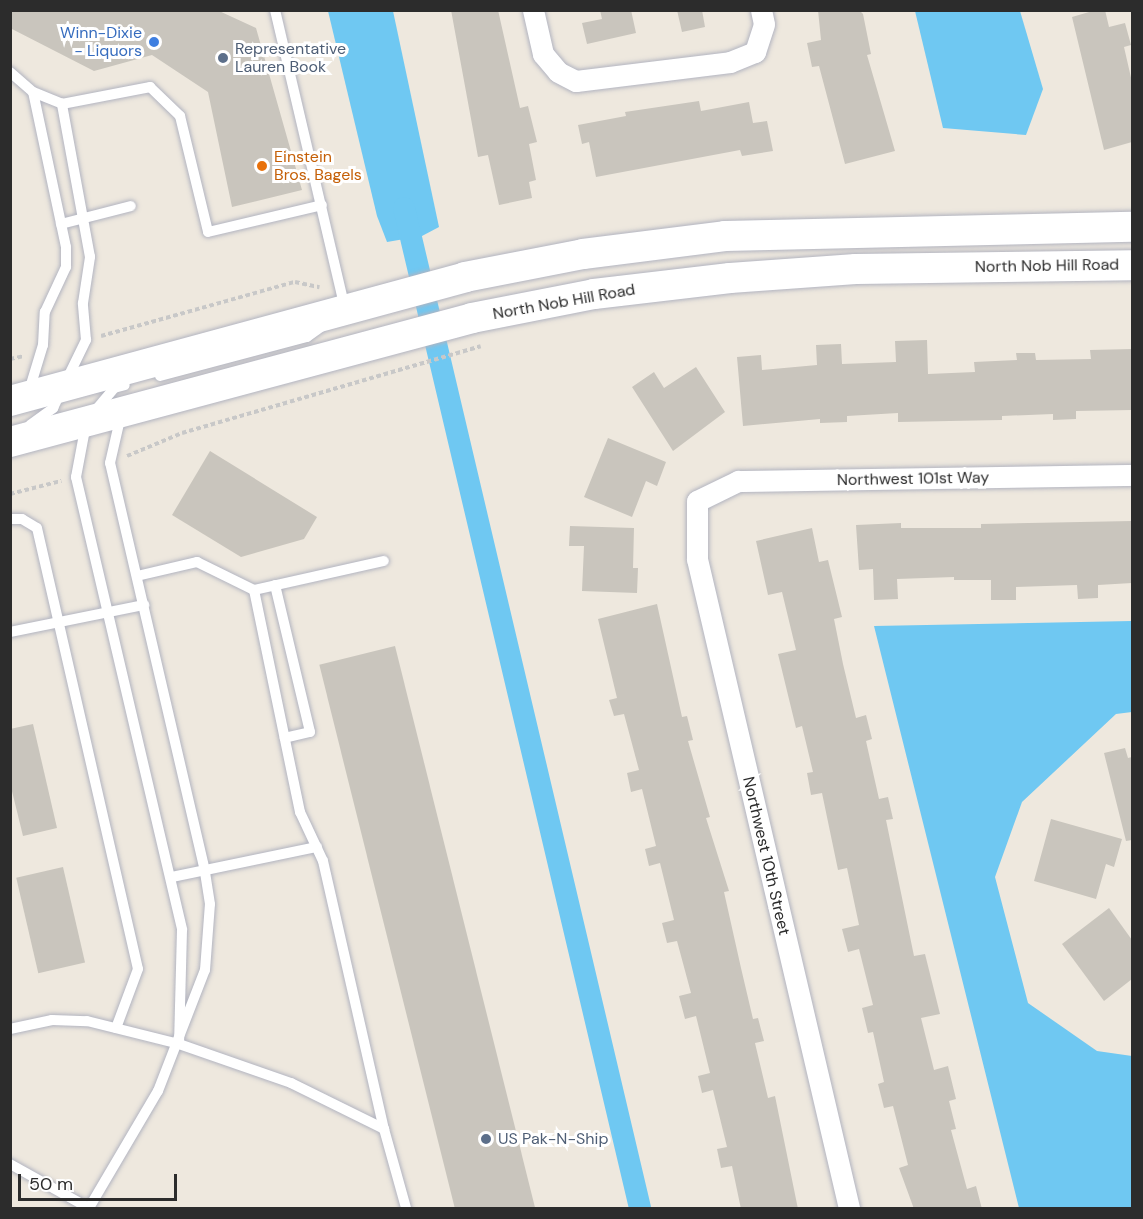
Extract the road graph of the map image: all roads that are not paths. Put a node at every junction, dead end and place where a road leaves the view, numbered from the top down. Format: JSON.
{"nodes":[{"id":1,"x":275,"y":10,"type":"edge"},
{"id":2,"x":533,"y":10,"type":"edge"},
{"id":3,"x":761,"y":10,"type":"edge"},
{"id":4,"x":10,"y":72,"type":"edge"},
{"id":5,"x":33,"y":92,"type":"junction"},
{"id":6,"x":62,"y":104,"type":"junction"},
{"id":7,"x":322,"y":205,"type":"junction"},
{"id":8,"x":131,"y":206,"type":"dead end"},
{"id":9,"x":84,"y":219,"type":"junction"},
{"id":10,"x":61,"y":224,"type":"junction"},
{"id":11,"x":1132,"y":227,"type":"edge"},
{"id":12,"x":1132,"y":265,"type":"edge"},
{"id":13,"x":346,"y":309,"type":"junction"},
{"id":14,"x":65,"y":386,"type":"junction"},
{"id":15,"x":19,"y":398,"type":"edge"},
{"id":16,"x":121,"y":413,"type":"junction"},
{"id":17,"x":86,"y":422,"type":"junction"},
{"id":18,"x":10,"y":441,"type":"edge"},
{"id":19,"x":1132,"y":475,"type":"edge"},
{"id":20,"x":697,"y":501,"type":"joint"},
{"id":21,"x":10,"y":519,"type":"edge"},
{"id":22,"x":384,"y":561,"type":"dead end"},
{"id":23,"x":137,"y":576,"type":"junction"},
{"id":24,"x":275,"y":585,"type":"junction"},
{"id":25,"x":254,"y":590,"type":"junction"},
{"id":26,"x":144,"y":605,"type":"junction"},
{"id":27,"x":110,"y":612,"type":"junction"},
{"id":28,"x":62,"y":622,"type":"junction"},
{"id":29,"x":10,"y":632,"type":"edge"},
{"id":30,"x":285,"y":738,"type":"junction"},
{"id":31,"x":317,"y":847,"type":"junction"},
{"id":32,"x":205,"y":871,"type":"junction"},
{"id":33,"x":172,"y":877,"type":"junction"},
{"id":34,"x":116,"y":1028,"type":"junction"},
{"id":35,"x":10,"y":1029,"type":"edge"},
{"id":36,"x":179,"y":1044,"type":"junction"},
{"id":37,"x":384,"y":1129,"type":"junction"},
{"id":38,"x":10,"y":1164,"type":"edge"},
{"id":39,"x":88,"y":1208,"type":"edge"},
{"id":40,"x":406,"y":1209,"type":"edge"},
{"id":41,"x":849,"y":1209,"type":"edge"}],
"edges":[{"from":1,"to":7,"type":"lane"},
{"from":2,"to":3,"type":"street"},
{"from":4,"to":5,"type":"lane"},
{"from":5,"to":6,"type":"lane"},
{"from":5,"to":10,"type":"lane"},
{"from":6,"to":7,"type":"lane"},
{"from":6,"to":9,"type":"lane"},
{"from":7,"to":13,"type":"lane"},
{"from":8,"to":9,"type":"lane"},
{"from":9,"to":10,"type":"lane"},
{"from":9,"to":14,"type":"lane"},
{"from":10,"to":15,"type":"lane"},
{"from":11,"to":13,"type":"main road"},
{"from":12,"to":16,"type":"main road","name":"North Nob Hill Road"},
{"from":13,"to":14,"type":"main road"},
{"from":13,"to":17,"type":"lane"},
{"from":14,"to":15,"type":"main road"},
{"from":14,"to":18,"type":"lane"},
{"from":16,"to":17,"type":"main road","name":"North Nob Hill Road"},
{"from":16,"to":23,"type":"lane"},
{"from":17,"to":18,"type":"main road","name":"North Nob Hill Road"},
{"from":17,"to":27,"type":"lane"},
{"from":19,"to":20,"type":"street","name":"Northwest 101st Way"},
{"from":20,"to":41,"type":"street","name":"Northwest 10th Street"},
{"from":21,"to":28,"type":"lane"},
{"from":22,"to":24,"type":"lane"},
{"from":23,"to":25,"type":"lane"},
{"from":23,"to":26,"type":"lane"},
{"from":24,"to":25,"type":"lane"},
{"from":24,"to":30,"type":"lane"},
{"from":25,"to":30,"type":"lane"},
{"from":26,"to":27,"type":"lane"},
{"from":26,"to":32,"type":"lane"},
{"from":27,"to":28,"type":"lane"},
{"from":27,"to":33,"type":"lane"},
{"from":28,"to":29,"type":"lane"},
{"from":28,"to":34,"type":"lane"},
{"from":30,"to":31,"type":"lane"},
{"from":31,"to":32,"type":"lane"},
{"from":31,"to":37,"type":"lane"},
{"from":32,"to":33,"type":"lane"},
{"from":32,"to":36,"type":"lane"},
{"from":33,"to":36,"type":"lane"},
{"from":34,"to":35,"type":"lane"},
{"from":34,"to":36,"type":"lane"},
{"from":36,"to":37,"type":"lane"},
{"from":36,"to":39,"type":"lane"},
{"from":37,"to":40,"type":"lane"},
{"from":38,"to":39,"type":"lane"}]}
